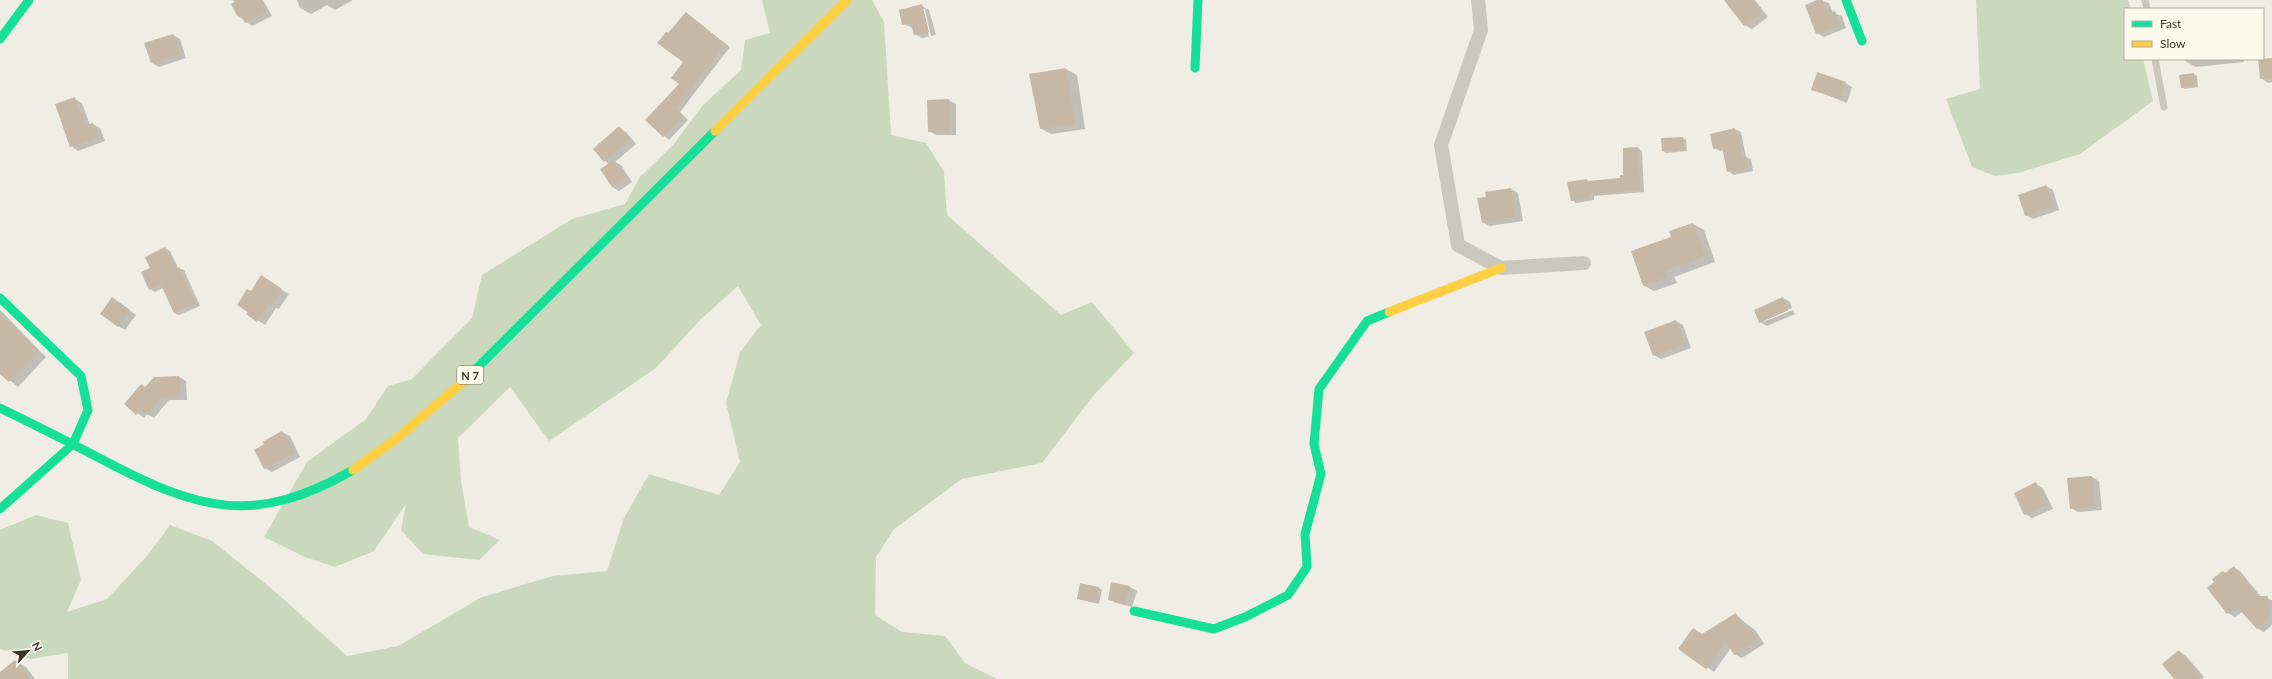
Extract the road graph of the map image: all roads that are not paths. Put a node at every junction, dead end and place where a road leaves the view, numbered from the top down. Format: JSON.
{"nodes":[{"id":1,"x":847,"y":0,"type":"edge"},
{"id":2,"x":1198,"y":0,"type":"edge"},
{"id":3,"x":1478,"y":0,"type":"edge"},
{"id":4,"x":1846,"y":0,"type":"edge"},
{"id":5,"x":24,"y":2,"type":"edge"},
{"id":6,"x":0,"y":39,"type":"edge"},
{"id":7,"x":1862,"y":41,"type":"dead end"},
{"id":8,"x":2155,"y":60,"type":"edge"},
{"id":9,"x":1195,"y":68,"type":"dead end"},
{"id":10,"x":2164,"y":107,"type":"dead end"},
{"id":11,"x":1584,"y":263,"type":"dead end"},
{"id":12,"x":1501,"y":268,"type":"junction"},
{"id":13,"x":0,"y":298,"type":"edge"},
{"id":14,"x":0,"y":408,"type":"edge"},
{"id":15,"x":73,"y":444,"type":"junction"},
{"id":16,"x":0,"y":509,"type":"edge"},
{"id":17,"x":1134,"y":611,"type":"dead end"}],
"edges":[{"from":1,"to":15,"type":"main road","number":"N 7"},
{"from":2,"to":9,"type":"main road"},
{"from":3,"to":12,"type":"street"},
{"from":4,"to":7,"type":"main road"},
{"from":5,"to":6,"type":"main road"},
{"from":8,"to":10,"type":"lane"},
{"from":11,"to":12,"type":"street"},
{"from":12,"to":17,"type":"main road"},
{"from":13,"to":15,"type":"main road"},
{"from":14,"to":15,"type":"main road","number":"N 7"},
{"from":15,"to":16,"type":"main road"}]}
